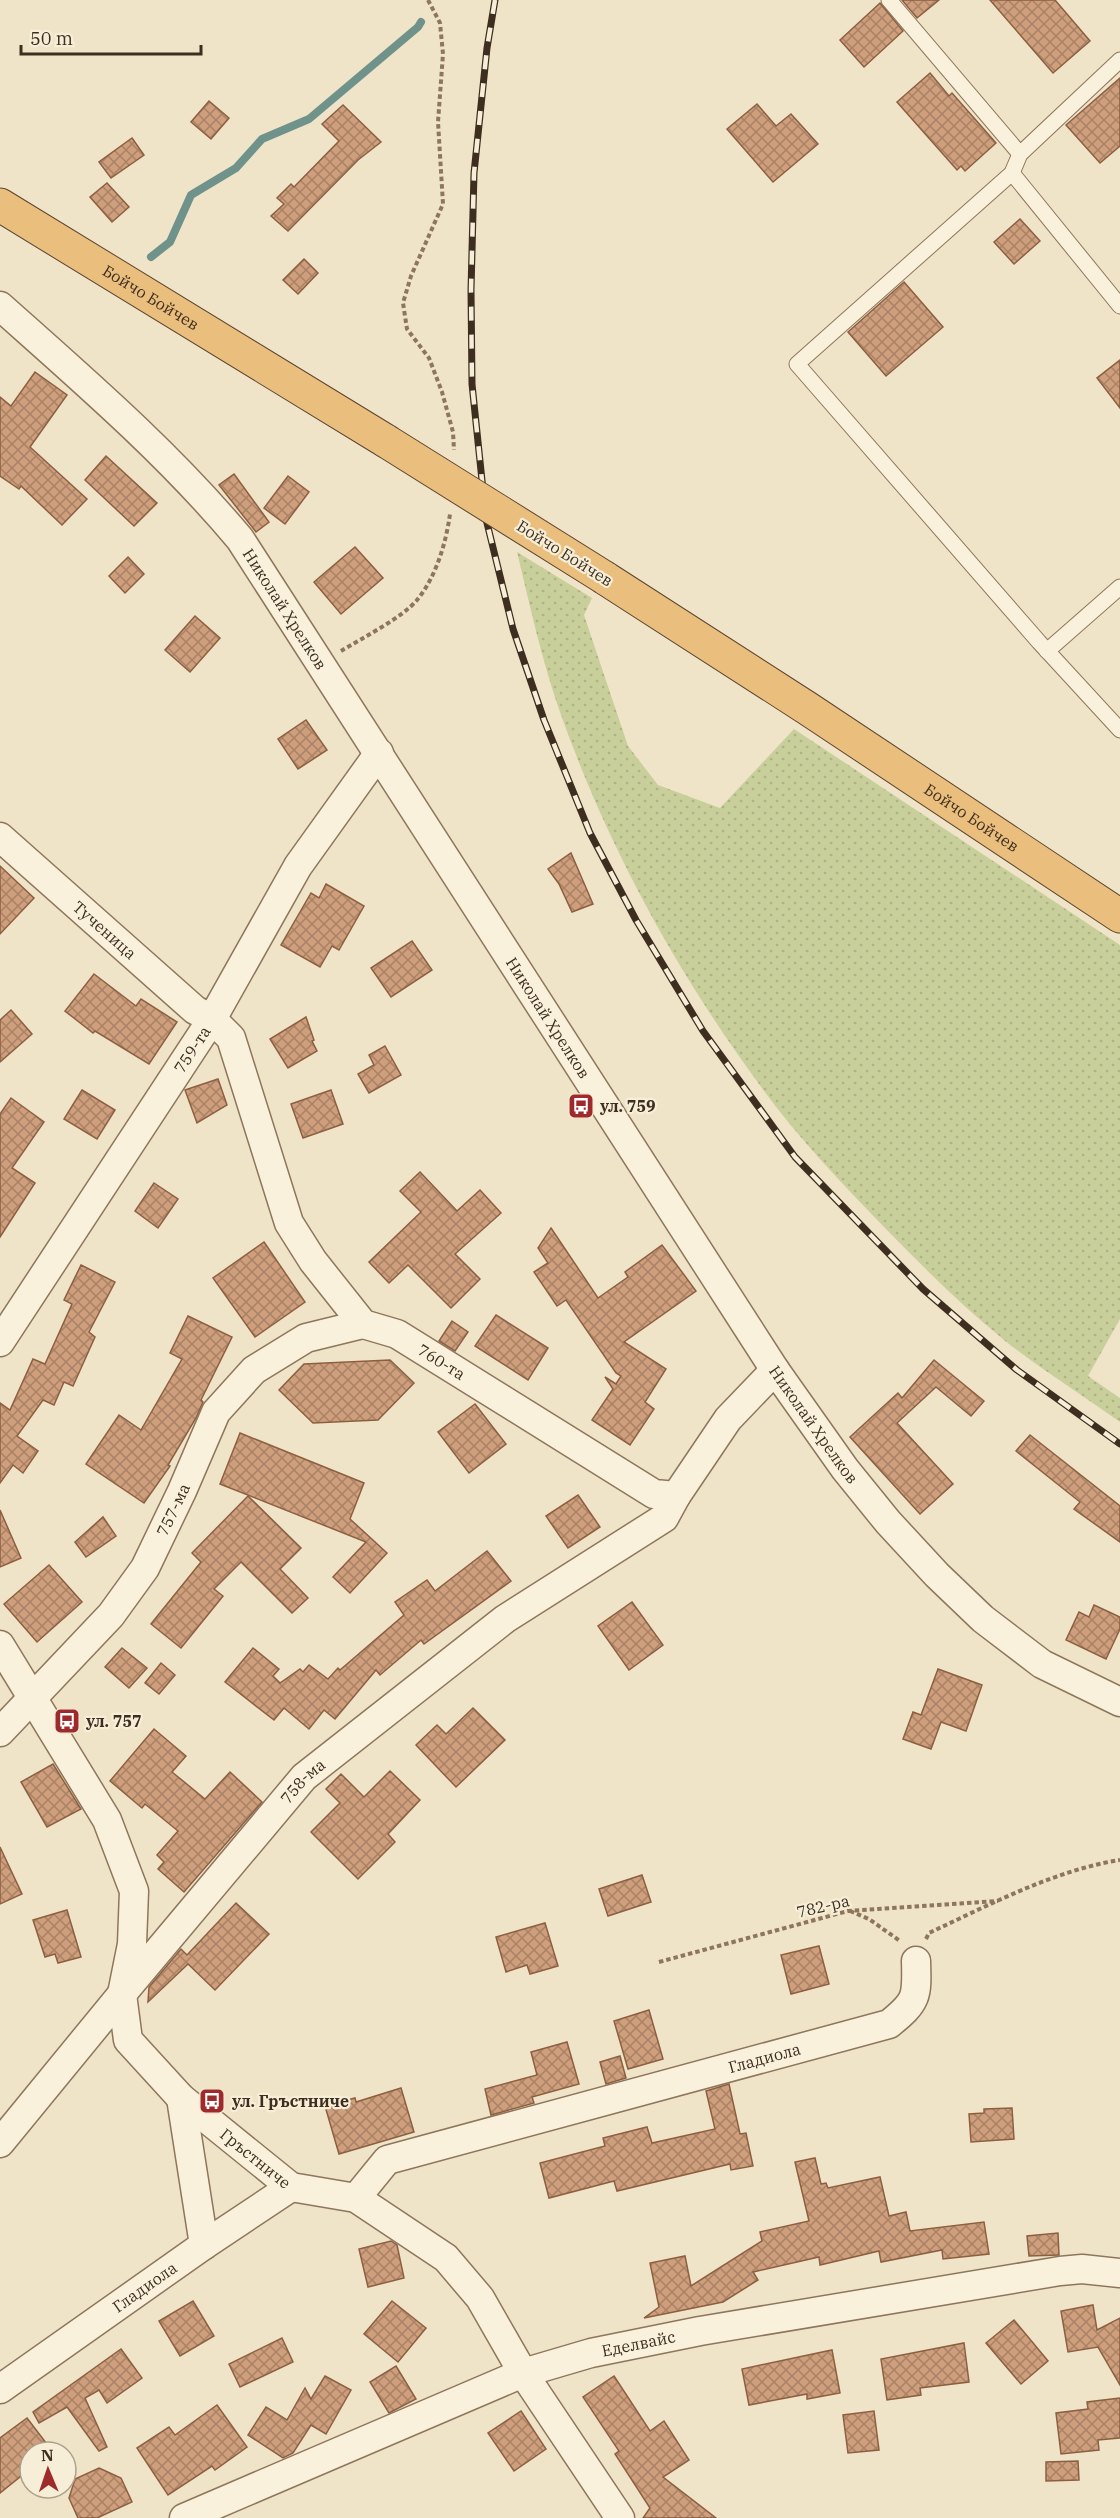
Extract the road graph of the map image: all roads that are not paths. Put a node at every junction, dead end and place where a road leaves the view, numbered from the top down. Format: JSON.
{"nodes":[{"id":1,"x":889,"y":0,"type":"edge"},
{"id":2,"x":1120,"y":60,"type":"edge"},
{"id":3,"x":1020,"y":154,"type":"junction"},
{"id":4,"x":1012,"y":173,"type":"junction"},
{"id":5,"x":0,"y":205,"type":"edge"},
{"id":6,"x":0,"y":306,"type":"edge"},
{"id":7,"x":1120,"y":306,"type":"edge"},
{"id":8,"x":1120,"y":587,"type":"edge"},
{"id":9,"x":1047,"y":651,"type":"junction"},
{"id":10,"x":1120,"y":730,"type":"edge"},
{"id":11,"x":379,"y":753,"type":"junction"},
{"id":12,"x":0,"y":837,"type":"edge"},
{"id":13,"x":1120,"y":916,"type":"edge"},
{"id":14,"x":212,"y":1019,"type":"junction"},
{"id":15,"x":363,"y":1324,"type":"junction"},
{"id":16,"x":0,"y":1342,"type":"edge"},
{"id":17,"x":775,"y":1370,"type":"junction"},
{"id":18,"x":676,"y":1496,"type":"junction"},
{"id":19,"x":0,"y":1645,"type":"edge"},
{"id":20,"x":32,"y":1698,"type":"junction"},
{"id":21,"x":1120,"y":1702,"type":"edge"},
{"id":22,"x":0,"y":1732,"type":"edge"},
{"id":23,"x":916,"y":1961,"type":"road end"},
{"id":24,"x":122,"y":1994,"type":"junction"},
{"id":25,"x":181,"y":2098,"type":"junction"},
{"id":26,"x":0,"y":2143,"type":"edge"},
{"id":27,"x":291,"y":2187,"type":"junction"},
{"id":28,"x":356,"y":2198,"type":"junction"},
{"id":29,"x":204,"y":2245,"type":"junction"},
{"id":30,"x":1120,"y":2273,"type":"edge"},
{"id":31,"x":523,"y":2373,"type":"junction"},
{"id":32,"x":0,"y":2389,"type":"edge"},
{"id":33,"x":184,"y":2518,"type":"edge"},
{"id":34,"x":620,"y":2518,"type":"edge"}],
"edges":[{"from":1,"to":3,"type":"lane"},
{"from":2,"to":3,"type":"lane"},
{"from":3,"to":4,"type":"lane"},
{"from":4,"to":7,"type":"lane"},
{"from":4,"to":9,"type":"lane"},
{"from":5,"to":13,"type":"highway","name":"Бойчо Бойчев","bridge":true},
{"from":6,"to":11,"type":"street","name":"Николай Хрелков"},
{"from":8,"to":9,"type":"lane"},
{"from":9,"to":10,"type":"lane"},
{"from":11,"to":14,"type":"street","name":"759-та"},
{"from":11,"to":17,"type":"street","name":"Николай Хрелков"},
{"from":12,"to":14,"type":"street","name":"Тученица"},
{"from":14,"to":15,"type":"street"},
{"from":14,"to":16,"type":"street","name":"759-та"},
{"from":15,"to":18,"type":"street","name":"760-та"},
{"from":15,"to":20,"type":"street","name":"757-ма"},
{"from":17,"to":18,"type":"street"},
{"from":17,"to":21,"type":"street","name":"Николай Хрелков"},
{"from":18,"to":24,"type":"street","name":"758-ма"},
{"from":19,"to":20,"type":"street","name":"Гръстниче"},
{"from":20,"to":22,"type":"street","name":"757-ма"},
{"from":20,"to":24,"type":"street","name":"Гръстниче"},
{"from":23,"to":28,"type":"street","name":"Гладиола"},
{"from":24,"to":25,"type":"street","name":"Гръстниче"},
{"from":24,"to":26,"type":"street","name":"758-ма"},
{"from":25,"to":27,"type":"street","name":"Гръстниче"},
{"from":25,"to":29,"type":"street"},
{"from":27,"to":28,"type":"street","name":"Гръстниче"},
{"from":27,"to":29,"type":"street","name":"Гладиола"},
{"from":28,"to":31,"type":"street","name":"Гръстниче"},
{"from":29,"to":32,"type":"street","name":"Гладиола"},
{"from":30,"to":31,"type":"street","name":"Еделвайс"},
{"from":31,"to":33,"type":"street","name":"Еделвайс"},
{"from":31,"to":34,"type":"street","name":"Гръстниче"}]}
